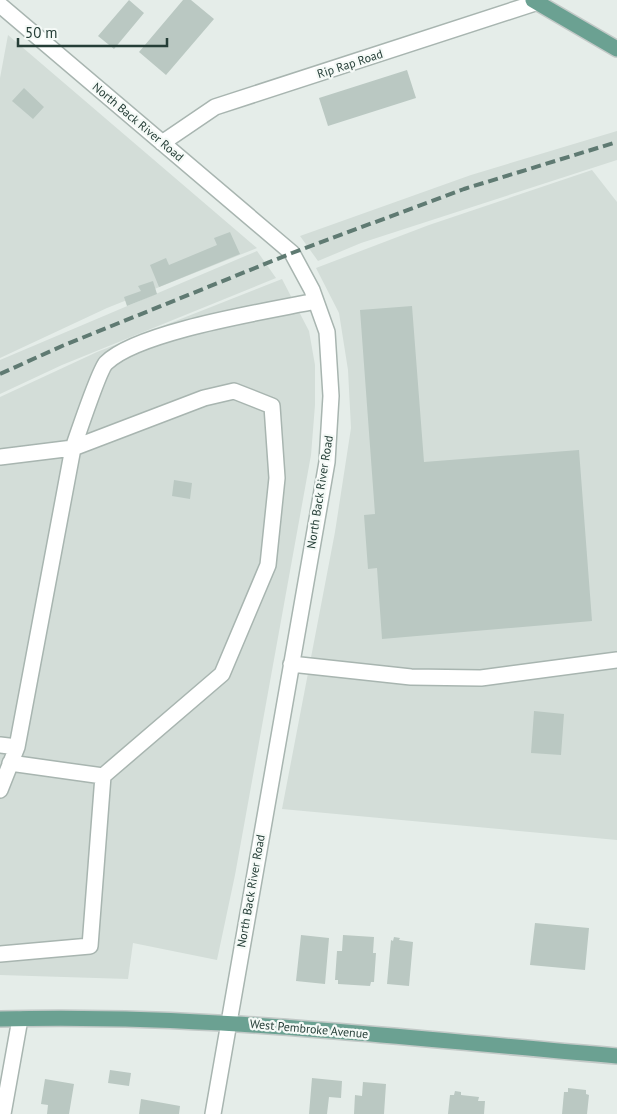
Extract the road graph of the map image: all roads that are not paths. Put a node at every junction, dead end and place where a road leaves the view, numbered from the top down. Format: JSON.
{"nodes":[{"id":1,"x":539,"y":1,"type":"edge"},
{"id":2,"x":1,"y":11,"type":"edge"},
{"id":3,"x":617,"y":49,"type":"edge"},
{"id":4,"x":162,"y":143,"type":"junction"},
{"id":5,"x":316,"y":301,"type":"junction"},
{"id":6,"x":73,"y":448,"type":"junction"},
{"id":7,"x":0,"y":457,"type":"edge"},
{"id":8,"x":617,"y":660,"type":"edge"},
{"id":9,"x":291,"y":664,"type":"junction"},
{"id":10,"x":0,"y":745,"type":"edge"},
{"id":11,"x":17,"y":747,"type":"junction"},
{"id":12,"x":10,"y":763,"type":"junction"},
{"id":13,"x":103,"y":776,"type":"junction"},
{"id":14,"x":0,"y":790,"type":"edge"},
{"id":15,"x":0,"y":954,"type":"edge"},
{"id":16,"x":0,"y":1019,"type":"edge"},
{"id":17,"x":20,"y":1019,"type":"junction"},
{"id":18,"x":228,"y":1022,"type":"junction"},
{"id":19,"x":617,"y":1056,"type":"edge"},
{"id":20,"x":3,"y":1114,"type":"edge"},
{"id":21,"x":213,"y":1114,"type":"edge"}],
"edges":[{"from":1,"to":3,"type":"main road"},
{"from":1,"to":4,"type":"street","name":"Rip Rap Road"},
{"from":2,"to":4,"type":"street","name":"North Back River Road"},
{"from":4,"to":5,"type":"street","name":"North Back River Road"},
{"from":5,"to":6,"type":"street"},
{"from":5,"to":9,"type":"street","name":"North Back River Road"},
{"from":6,"to":7,"type":"street"},
{"from":6,"to":11,"type":"street"},
{"from":6,"to":13,"type":"street"},
{"from":8,"to":9,"type":"street"},
{"from":9,"to":18,"type":"street","name":"North Back River Road"},
{"from":10,"to":11,"type":"street"},
{"from":11,"to":12,"type":"street"},
{"from":12,"to":13,"type":"street"},
{"from":12,"to":14,"type":"street"},
{"from":13,"to":15,"type":"street"},
{"from":16,"to":17,"type":"main road","name":"West Pembroke Avenue"},
{"from":17,"to":18,"type":"main road","name":"West Pembroke Avenue"},
{"from":17,"to":20,"type":"street"},
{"from":18,"to":19,"type":"main road","name":"West Pembroke Avenue"},
{"from":18,"to":21,"type":"street","name":"North Back River Road"}]}
